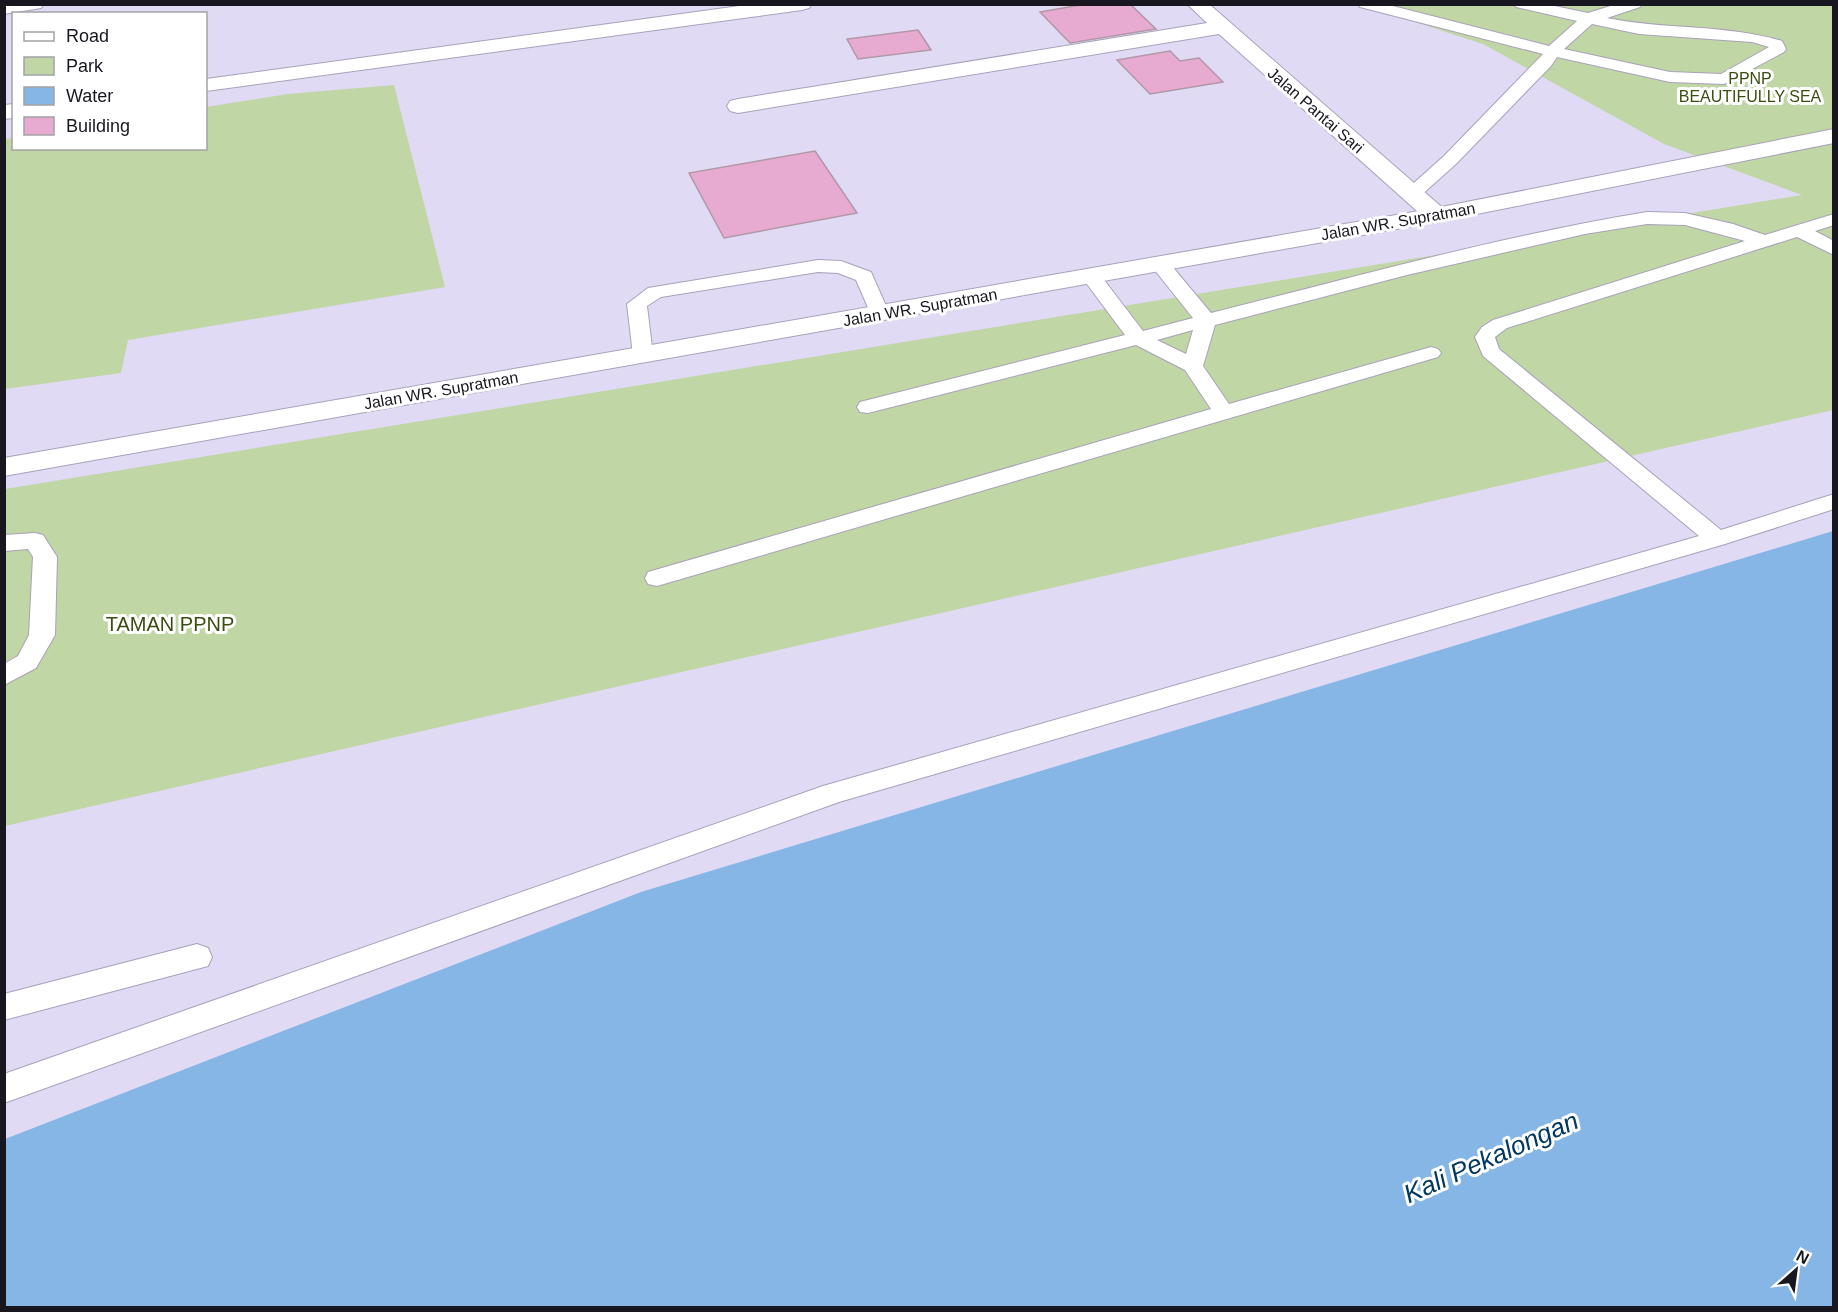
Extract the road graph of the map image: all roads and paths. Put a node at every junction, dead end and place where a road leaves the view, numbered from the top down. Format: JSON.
{"nodes":[{"id":1,"x":34,"y":4,"type":"edge"},
{"id":2,"x":802,"y":4,"type":"edge"},
{"id":3,"x":1197,"y":4,"type":"edge"},
{"id":4,"x":1365,"y":4,"type":"edge"},
{"id":5,"x":1521,"y":4,"type":"edge"},
{"id":6,"x":1635,"y":4,"type":"edge"},
{"id":7,"x":4,"y":8,"type":"edge"},
{"id":8,"x":1421,"y":11,"type":"edge"},
{"id":9,"x":1589,"y":18,"type":"junction"},
{"id":10,"x":1222,"y":27,"type":"junction"},
{"id":11,"x":1552,"y":52,"type":"junction"},
{"id":12,"x":207,"y":85,"type":"edge"},
{"id":13,"x":738,"y":106,"type":"dead end"},
{"id":14,"x":1833,"y":136,"type":"edge"},
{"id":15,"x":1412,"y":194,"type":"junction"},
{"id":16,"x":1436,"y":215,"type":"junction"},
{"id":17,"x":1833,"y":219,"type":"edge"},
{"id":18,"x":1799,"y":230,"type":"junction"},
{"id":19,"x":1765,"y":241,"type":"junction"},
{"id":20,"x":1833,"y":249,"type":"edge"},
{"id":21,"x":1159,"y":263,"type":"junction"},
{"id":22,"x":1091,"y":276,"type":"junction"},
{"id":23,"x":880,"y":315,"type":"junction"},
{"id":24,"x":1206,"y":321,"type":"junction"},
{"id":25,"x":1138,"y":338,"type":"junction"},
{"id":26,"x":1431,"y":353,"type":"dead end"},
{"id":27,"x":643,"y":355,"type":"junction"},
{"id":28,"x":1193,"y":366,"type":"junction"},
{"id":29,"x":867,"y":407,"type":"dead end"},
{"id":30,"x":1224,"y":412,"type":"junction"},
{"id":31,"x":4,"y":467,"type":"edge"},
{"id":32,"x":1833,"y":501,"type":"edge"},
{"id":33,"x":1717,"y":539,"type":"junction"},
{"id":34,"x":4,"y":543,"type":"edge"},
{"id":35,"x":657,"y":578,"type":"dead end"},
{"id":36,"x":4,"y":676,"type":"edge"},
{"id":37,"x":197,"y":957,"type":"dead end"},
{"id":38,"x":4,"y":1007,"type":"edge"},
{"id":39,"x":4,"y":1089,"type":"edge"}],
"edges":[{"from":1,"to":7,"type":"street"},
{"from":2,"to":12,"type":"street"},
{"from":3,"to":10,"type":"street","name":"Jalan Pantai Sari"},
{"from":4,"to":8,"type":"lane"},
{"from":5,"to":9,"type":"lane"},
{"from":6,"to":9,"type":"lane"},
{"from":8,"to":11,"type":"lane"},
{"from":9,"to":11,"type":"lane"},
{"from":9,"to":11,"type":"lane"},
{"from":10,"to":13,"type":"street"},
{"from":10,"to":15,"type":"street","name":"Jalan Pantai Sari"},
{"from":11,"to":15,"type":"lane"},
{"from":14,"to":16,"type":"street","name":"Jalan WR. Supratman"},
{"from":15,"to":16,"type":"street","name":"Jalan Pantai Sari"},
{"from":16,"to":21,"type":"street","name":"Jalan WR. Supratman"},
{"from":17,"to":18,"type":"lane"},
{"from":18,"to":19,"type":"lane"},
{"from":18,"to":20,"type":"lane"},
{"from":19,"to":24,"type":"lane"},
{"from":19,"to":33,"type":"lane"},
{"from":21,"to":22,"type":"street","name":"Jalan WR. Supratman"},
{"from":21,"to":24,"type":"lane"},
{"from":22,"to":23,"type":"street","name":"Jalan WR. Supratman"},
{"from":22,"to":25,"type":"lane"},
{"from":23,"to":27,"type":"street","name":"Jalan WR. Supratman"},
{"from":23,"to":27,"type":"lane"},
{"from":24,"to":25,"type":"lane"},
{"from":24,"to":28,"type":"lane"},
{"from":25,"to":28,"type":"lane"},
{"from":25,"to":29,"type":"lane"},
{"from":26,"to":30,"type":"lane"},
{"from":27,"to":31,"type":"street","name":"Jalan WR. Supratman"},
{"from":28,"to":30,"type":"lane"},
{"from":30,"to":35,"type":"lane"},
{"from":32,"to":33,"type":"lane"},
{"from":33,"to":39,"type":"lane"},
{"from":34,"to":36,"type":"lane"},
{"from":37,"to":38,"type":"lane"}]}
